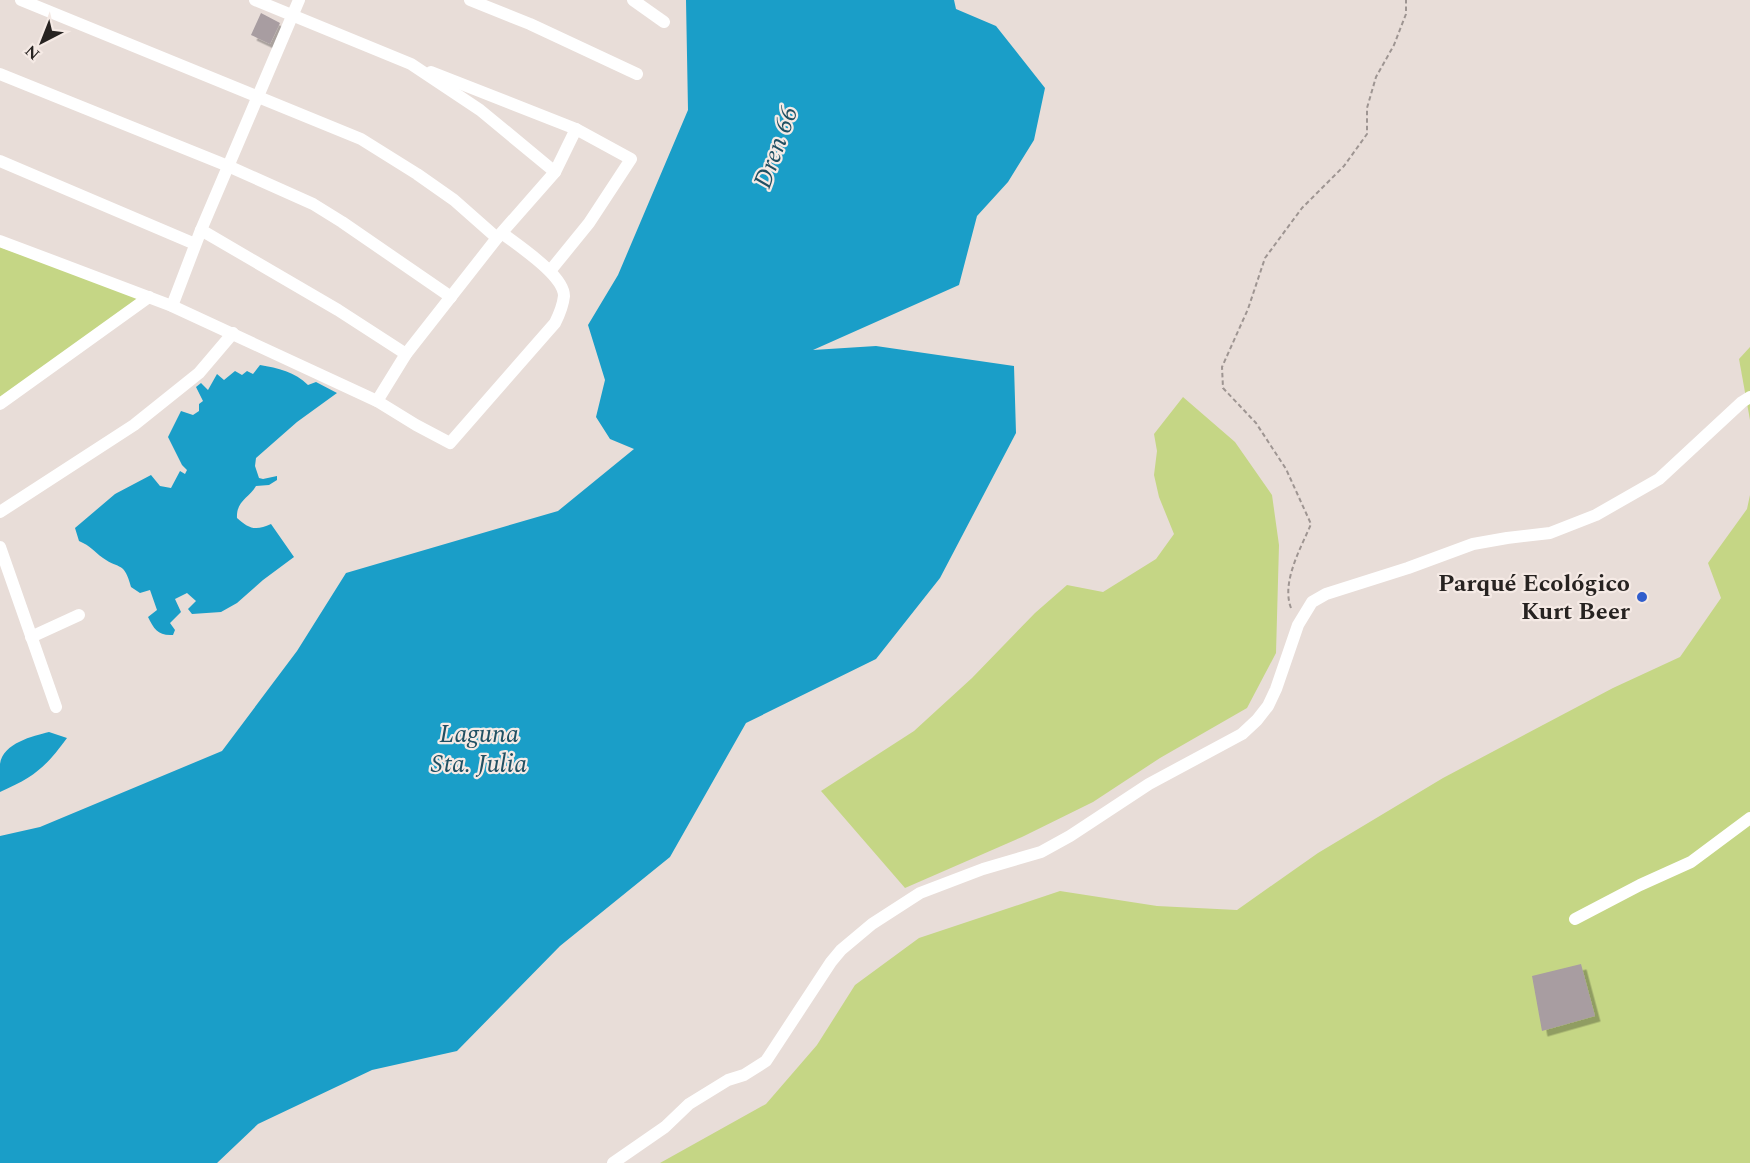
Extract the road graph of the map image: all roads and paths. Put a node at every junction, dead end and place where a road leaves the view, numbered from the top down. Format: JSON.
{"nodes":[{"id":1,"x":21,"y":0,"type":"edge"},
{"id":2,"x":255,"y":0,"type":"edge"},
{"id":3,"x":299,"y":0,"type":"edge"},
{"id":4,"x":470,"y":0,"type":"edge"},
{"id":5,"x":633,"y":0,"type":"edge"},
{"id":6,"x":1406,"y":0,"type":"edge"},
{"id":7,"x":292,"y":15,"type":"junction"},
{"id":8,"x":664,"y":22,"type":"dead end"},
{"id":9,"x":411,"y":64,"type":"junction"},
{"id":10,"x":0,"y":74,"type":"edge"},
{"id":11,"x":637,"y":74,"type":"dead end"},
{"id":12,"x":258,"y":97,"type":"junction"},
{"id":13,"x":576,"y":129,"type":"junction"},
{"id":14,"x":0,"y":161,"type":"edge"},
{"id":15,"x":228,"y":166,"type":"junction"},
{"id":16,"x":555,"y":172,"type":"junction"},
{"id":17,"x":201,"y":230,"type":"junction"},
{"id":18,"x":499,"y":235,"type":"junction"},
{"id":19,"x":0,"y":241,"type":"edge"},
{"id":20,"x":195,"y":244,"type":"junction"},
{"id":21,"x":550,"y":271,"type":"junction"},
{"id":22,"x":149,"y":297,"type":"junction"},
{"id":23,"x":451,"y":297,"type":"junction"},
{"id":24,"x":172,"y":306,"type":"junction"},
{"id":25,"x":233,"y":333,"type":"junction"},
{"id":26,"x":406,"y":354,"type":"junction"},
{"id":27,"x":1750,"y":397,"type":"edge"},
{"id":28,"x":377,"y":401,"type":"junction"},
{"id":29,"x":0,"y":404,"type":"edge"},
{"id":30,"x":0,"y":512,"type":"edge"},
{"id":31,"x":0,"y":547,"type":"edge"},
{"id":32,"x":79,"y":615,"type":"dead end"},
{"id":33,"x":1298,"y":625,"type":"junction"},
{"id":34,"x":31,"y":637,"type":"junction"},
{"id":35,"x":56,"y":707,"type":"dead end"},
{"id":36,"x":1750,"y":818,"type":"edge"},
{"id":37,"x":1575,"y":919,"type":"dead end"},
{"id":38,"x":614,"y":1163,"type":"edge"}],
"edges":[{"from":1,"to":12,"type":"street"},
{"from":2,"to":7,"type":"street"},
{"from":3,"to":7,"type":"street"},
{"from":4,"to":11,"type":"street"},
{"from":5,"to":8,"type":"street"},
{"from":6,"to":33,"type":"path"},
{"from":7,"to":9,"type":"street"},
{"from":7,"to":12,"type":"street"},
{"from":9,"to":13,"type":"street"},
{"from":9,"to":16,"type":"street"},
{"from":10,"to":15,"type":"street"},
{"from":12,"to":15,"type":"street"},
{"from":12,"to":18,"type":"street"},
{"from":13,"to":16,"type":"street"},
{"from":13,"to":21,"type":"street"},
{"from":14,"to":20,"type":"street"},
{"from":15,"to":17,"type":"street"},
{"from":15,"to":23,"type":"street"},
{"from":16,"to":18,"type":"street"},
{"from":17,"to":20,"type":"street"},
{"from":17,"to":26,"type":"street"},
{"from":18,"to":21,"type":"street"},
{"from":18,"to":23,"type":"street"},
{"from":19,"to":22,"type":"street"},
{"from":20,"to":24,"type":"street"},
{"from":21,"to":28,"type":"street"},
{"from":22,"to":24,"type":"street"},
{"from":22,"to":29,"type":"street"},
{"from":23,"to":26,"type":"street"},
{"from":24,"to":25,"type":"street"},
{"from":25,"to":28,"type":"street"},
{"from":25,"to":30,"type":"street"},
{"from":26,"to":28,"type":"street"},
{"from":27,"to":33,"type":"street"},
{"from":31,"to":34,"type":"street"},
{"from":32,"to":34,"type":"street"},
{"from":33,"to":38,"type":"street"},
{"from":34,"to":35,"type":"street"},
{"from":36,"to":37,"type":"street"}]}
